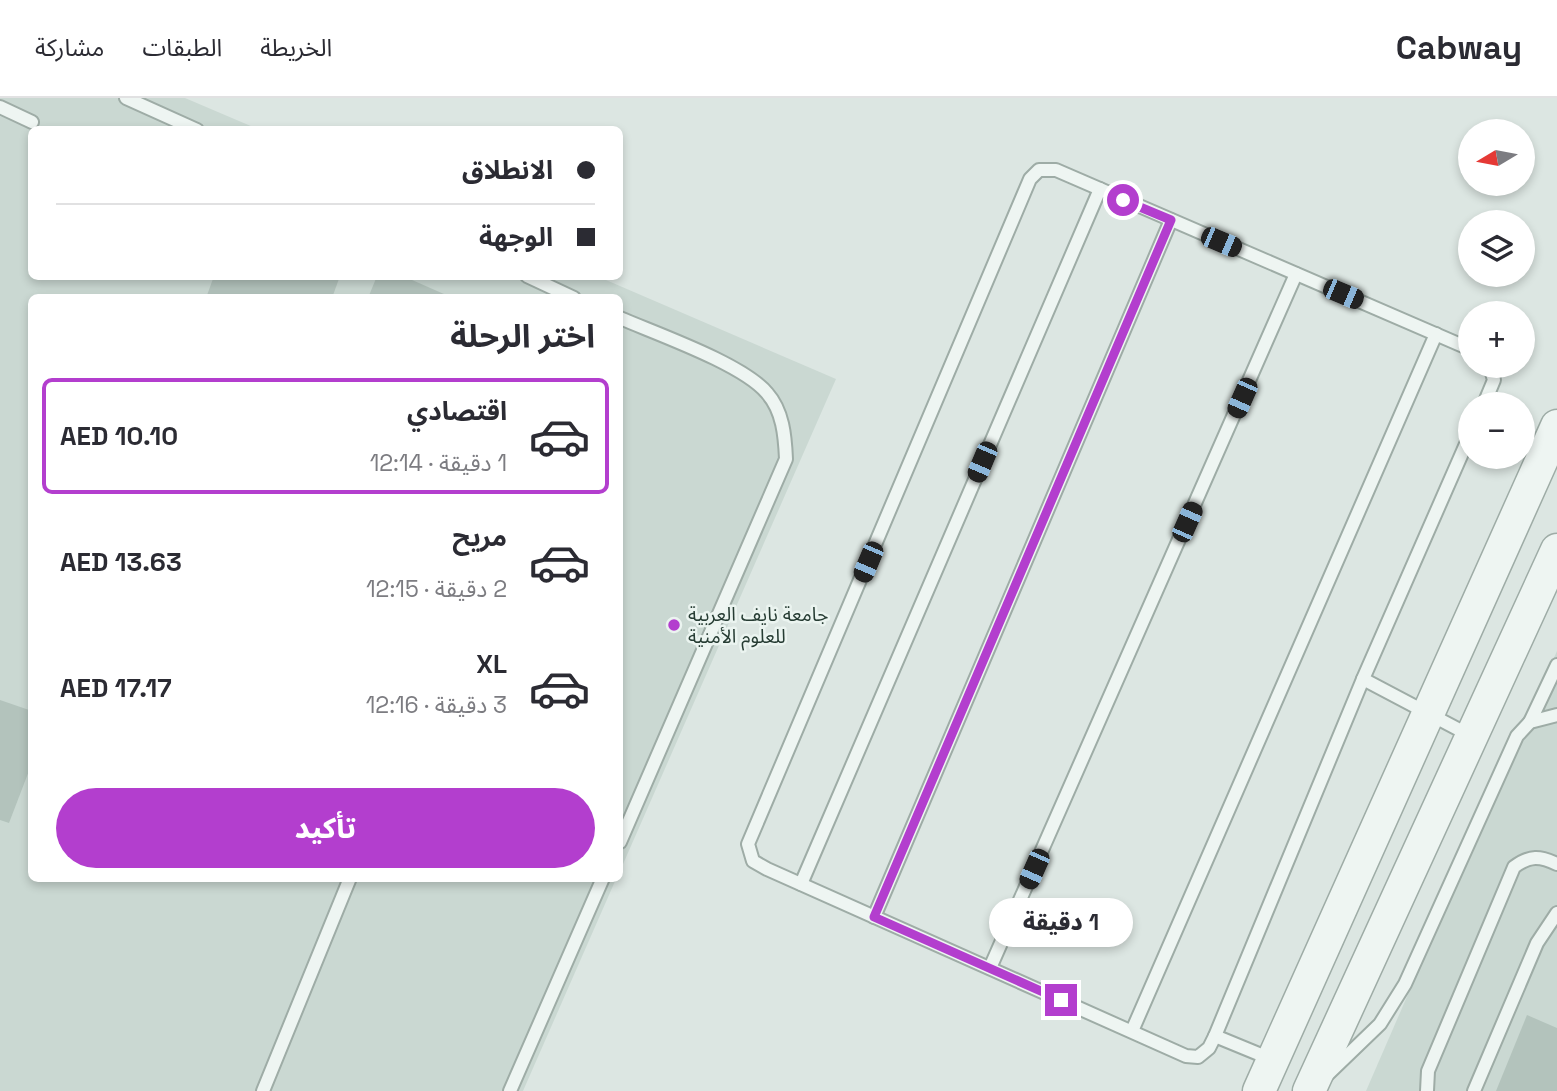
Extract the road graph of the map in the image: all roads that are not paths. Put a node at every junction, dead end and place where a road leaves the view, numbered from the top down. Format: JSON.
{"nodes":[{"id":1,"x":126,"y":98,"type":"edge"},
{"id":2,"x":0,"y":107,"type":"edge"},
{"id":3,"x":32,"y":122,"type":"dead end"},
{"id":4,"x":188,"y":126,"type":"edge"},
{"id":5,"x":1100,"y":189,"type":"junction"},
{"id":6,"x":1171,"y":220,"type":"junction"},
{"id":7,"x":1296,"y":274,"type":"junction"},
{"id":8,"x":536,"y":280,"type":"edge"},
{"id":9,"x":566,"y":294,"type":"edge"},
{"id":10,"x":623,"y":319,"type":"edge"},
{"id":11,"x":1436,"y":334,"type":"junction"},
{"id":12,"x":1458,"y":344,"type":"edge"},
{"id":13,"x":1557,"y":426,"type":"edge"},
{"id":14,"x":1458,"y":462,"type":"edge"},
{"id":15,"x":1557,"y":550,"type":"edge"},
{"id":16,"x":1557,"y":665,"type":"edge"},
{"id":17,"x":1363,"y":679,"type":"junction"},
{"id":18,"x":1429,"y":712,"type":"junction"},
{"id":19,"x":1557,"y":715,"type":"edge"},
{"id":20,"x":1530,"y":722,"type":"junction"},
{"id":21,"x":1472,"y":737,"type":"junction"},
{"id":22,"x":624,"y":820,"type":"edge"},
{"id":23,"x":1557,"y":864,"type":"edge"},
{"id":24,"x":348,"y":882,"type":"edge"},
{"id":25,"x":601,"y":882,"type":"edge"},
{"id":26,"x":801,"y":884,"type":"junction"},
{"id":27,"x":1557,"y":913,"type":"edge"},
{"id":28,"x":874,"y":917,"type":"junction"},
{"id":29,"x":990,"y":968,"type":"junction"},
{"id":30,"x":1132,"y":1031,"type":"junction"},
{"id":31,"x":1214,"y":1036,"type":"junction"},
{"id":32,"x":1273,"y":1060,"type":"junction"},
{"id":33,"x":263,"y":1091,"type":"edge"},
{"id":34,"x":510,"y":1091,"type":"edge"},
{"id":35,"x":1259,"y":1091,"type":"edge"},
{"id":36,"x":1310,"y":1091,"type":"edge"},
{"id":37,"x":1427,"y":1091,"type":"edge"},
{"id":38,"x":1474,"y":1091,"type":"edge"}],
"edges":[{"from":1,"to":4,"type":"lane"},
{"from":2,"to":3,"type":"lane"},
{"from":5,"to":6,"type":"lane"},
{"from":5,"to":26,"type":"lane"},
{"from":5,"to":26,"type":"lane"},
{"from":6,"to":7,"type":"lane"},
{"from":6,"to":28,"type":"lane"},
{"from":7,"to":11,"type":"lane"},
{"from":7,"to":29,"type":"lane"},
{"from":8,"to":9,"type":"lane"},
{"from":10,"to":22,"type":"lane"},
{"from":11,"to":12,"type":"lane"},
{"from":11,"to":30,"type":"lane"},
{"from":13,"to":18,"type":"street"},
{"from":14,"to":17,"type":"lane"},
{"from":15,"to":21,"type":"street"},
{"from":16,"to":20,"type":"lane"},
{"from":17,"to":18,"type":"lane"},
{"from":17,"to":31,"type":"lane"},
{"from":18,"to":21,"type":"lane"},
{"from":18,"to":32,"type":"street"},
{"from":19,"to":20,"type":"lane"},
{"from":20,"to":36,"type":"lane"},
{"from":21,"to":36,"type":"street"},
{"from":23,"to":37,"type":"lane"},
{"from":24,"to":33,"type":"lane"},
{"from":25,"to":34,"type":"lane"},
{"from":26,"to":28,"type":"lane"},
{"from":27,"to":38,"type":"lane"},
{"from":28,"to":29,"type":"lane"},
{"from":29,"to":30,"type":"lane"},
{"from":30,"to":31,"type":"lane"},
{"from":31,"to":32,"type":"lane"},
{"from":32,"to":35,"type":"street"}]}
